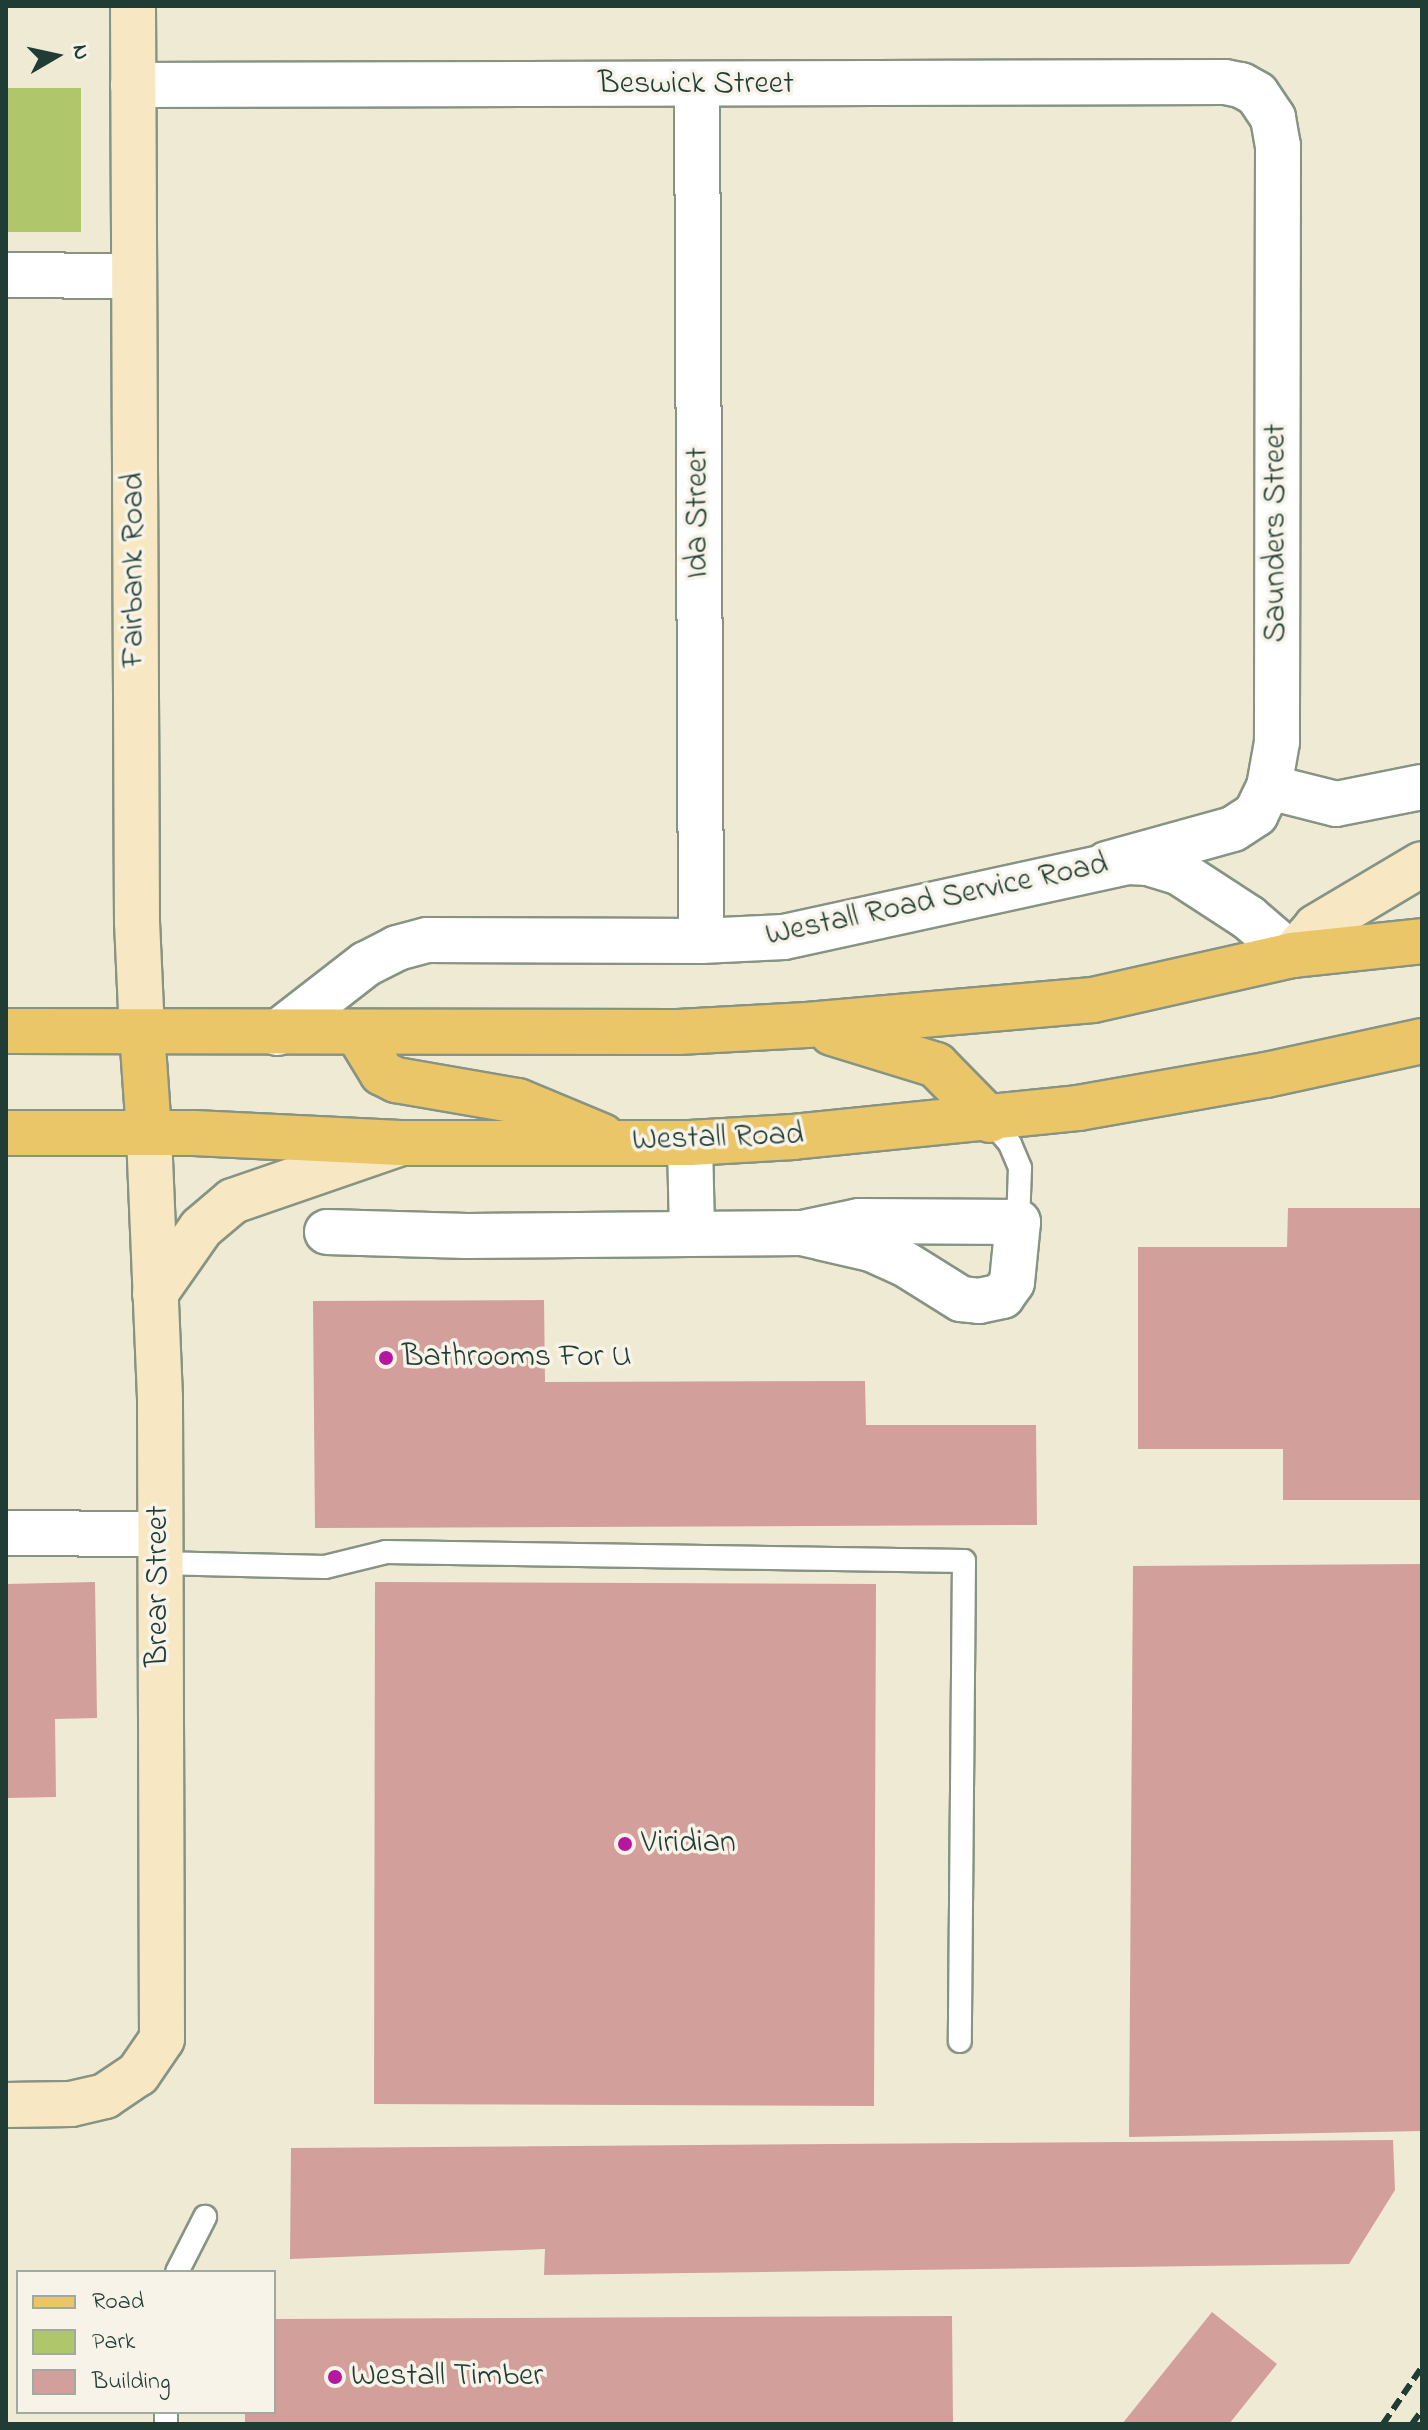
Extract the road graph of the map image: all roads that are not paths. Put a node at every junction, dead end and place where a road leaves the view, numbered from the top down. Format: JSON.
{"nodes":[{"id":1,"x":133,"y":6,"type":"edge"},
{"id":2,"x":133,"y":85,"type":"junction"},
{"id":3,"x":697,"y":86,"type":"junction"},
{"id":4,"x":1257,"y":94,"type":"joint"},
{"id":5,"x":6,"y":275,"type":"edge"},
{"id":6,"x":133,"y":276,"type":"junction"},
{"id":7,"x":1270,"y":774,"type":"junction"},
{"id":8,"x":1422,"y":787,"type":"edge"},
{"id":9,"x":1107,"y":864,"type":"junction"},
{"id":10,"x":1422,"y":864,"type":"edge"},
{"id":11,"x":701,"y":941,"type":"junction"},
{"id":12,"x":1422,"y":941,"type":"edge"},
{"id":13,"x":1292,"y":955,"type":"junction"},
{"id":14,"x":807,"y":1025,"type":"junction"},
{"id":15,"x":6,"y":1031,"type":"edge"},
{"id":16,"x":142,"y":1032,"type":"junction"},
{"id":17,"x":357,"y":1032,"type":"junction"},
{"id":18,"x":277,"y":1033,"type":"junction"},
{"id":19,"x":1422,"y":1041,"type":"edge"},
{"id":20,"x":990,"y":1120,"type":"junction"},
{"id":21,"x":6,"y":1133,"type":"edge"},
{"id":22,"x":149,"y":1133,"type":"junction"},
{"id":23,"x":400,"y":1143,"type":"junction"},
{"id":24,"x":618,"y":1143,"type":"junction"},
{"id":25,"x":690,"y":1143,"type":"junction"},
{"id":26,"x":1018,"y":1222,"type":"junction"},
{"id":27,"x":327,"y":1232,"type":"dead end"},
{"id":28,"x":692,"y":1233,"type":"junction"},
{"id":29,"x":802,"y":1233,"type":"junction"},
{"id":30,"x":155,"y":1294,"type":"junction"},
{"id":31,"x":6,"y":1533,"type":"edge"},
{"id":32,"x":158,"y":1548,"type":"junction"},
{"id":33,"x":960,"y":2041,"type":"dead end"},
{"id":34,"x":6,"y":2105,"type":"edge"},
{"id":35,"x":205,"y":2217,"type":"dead end"},
{"id":36,"x":178,"y":2270,"type":"edge"}],
"edges":[{"from":1,"to":2,"type":"main road","name":"Fairbank Road"},
{"from":2,"to":3,"type":"street","name":"Beswick Street"},
{"from":2,"to":6,"type":"main road","name":"Fairbank Road"},
{"from":3,"to":4,"type":"street","name":"Beswick Street"},
{"from":3,"to":11,"type":"street","name":"Ida Street"},
{"from":4,"to":7,"type":"street","name":"Saunders Street"},
{"from":5,"to":6,"type":"street"},
{"from":6,"to":16,"type":"main road","name":"Fairbank Road"},
{"from":7,"to":8,"type":"street"},
{"from":7,"to":9,"type":"street","name":"Saunders Street"},
{"from":9,"to":11,"type":"street","name":"Westall Road Service Road"},
{"from":9,"to":13,"type":"street","name":"Westall Road Service Road"},
{"from":10,"to":13,"type":"main road"},
{"from":11,"to":18,"type":"street","name":"Westall Road Service Road"},
{"from":12,"to":13,"type":"main road"},
{"from":13,"to":14,"type":"main road"},
{"from":14,"to":17,"type":"main road"},
{"from":14,"to":20,"type":"main road"},
{"from":15,"to":16,"type":"main road"},
{"from":16,"to":18,"type":"main road"},
{"from":16,"to":22,"type":"main road","name":"Fairbank Road"},
{"from":17,"to":18,"type":"main road"},
{"from":17,"to":24,"type":"main road"},
{"from":19,"to":20,"type":"main road","name":"Westall Road"},
{"from":20,"to":25,"type":"main road","name":"Westall Road"},
{"from":20,"to":26,"type":"lane"},
{"from":21,"to":22,"type":"main road","name":"Westall Road"},
{"from":22,"to":23,"type":"main road","name":"Westall Road"},
{"from":22,"to":30,"type":"main road","name":"Brear Street"},
{"from":23,"to":24,"type":"main road","name":"Westall Road"},
{"from":23,"to":30,"type":"main road"},
{"from":24,"to":25,"type":"main road","name":"Westall Road"},
{"from":25,"to":28,"type":"street"},
{"from":26,"to":29,"type":"street"},
{"from":26,"to":29,"type":"street"},
{"from":27,"to":28,"type":"street"},
{"from":28,"to":29,"type":"street"},
{"from":30,"to":32,"type":"main road","name":"Brear Street"},
{"from":31,"to":32,"type":"street"},
{"from":32,"to":33,"type":"lane"},
{"from":32,"to":34,"type":"main road","name":"Brear Street"},
{"from":35,"to":36,"type":"lane"}]}
